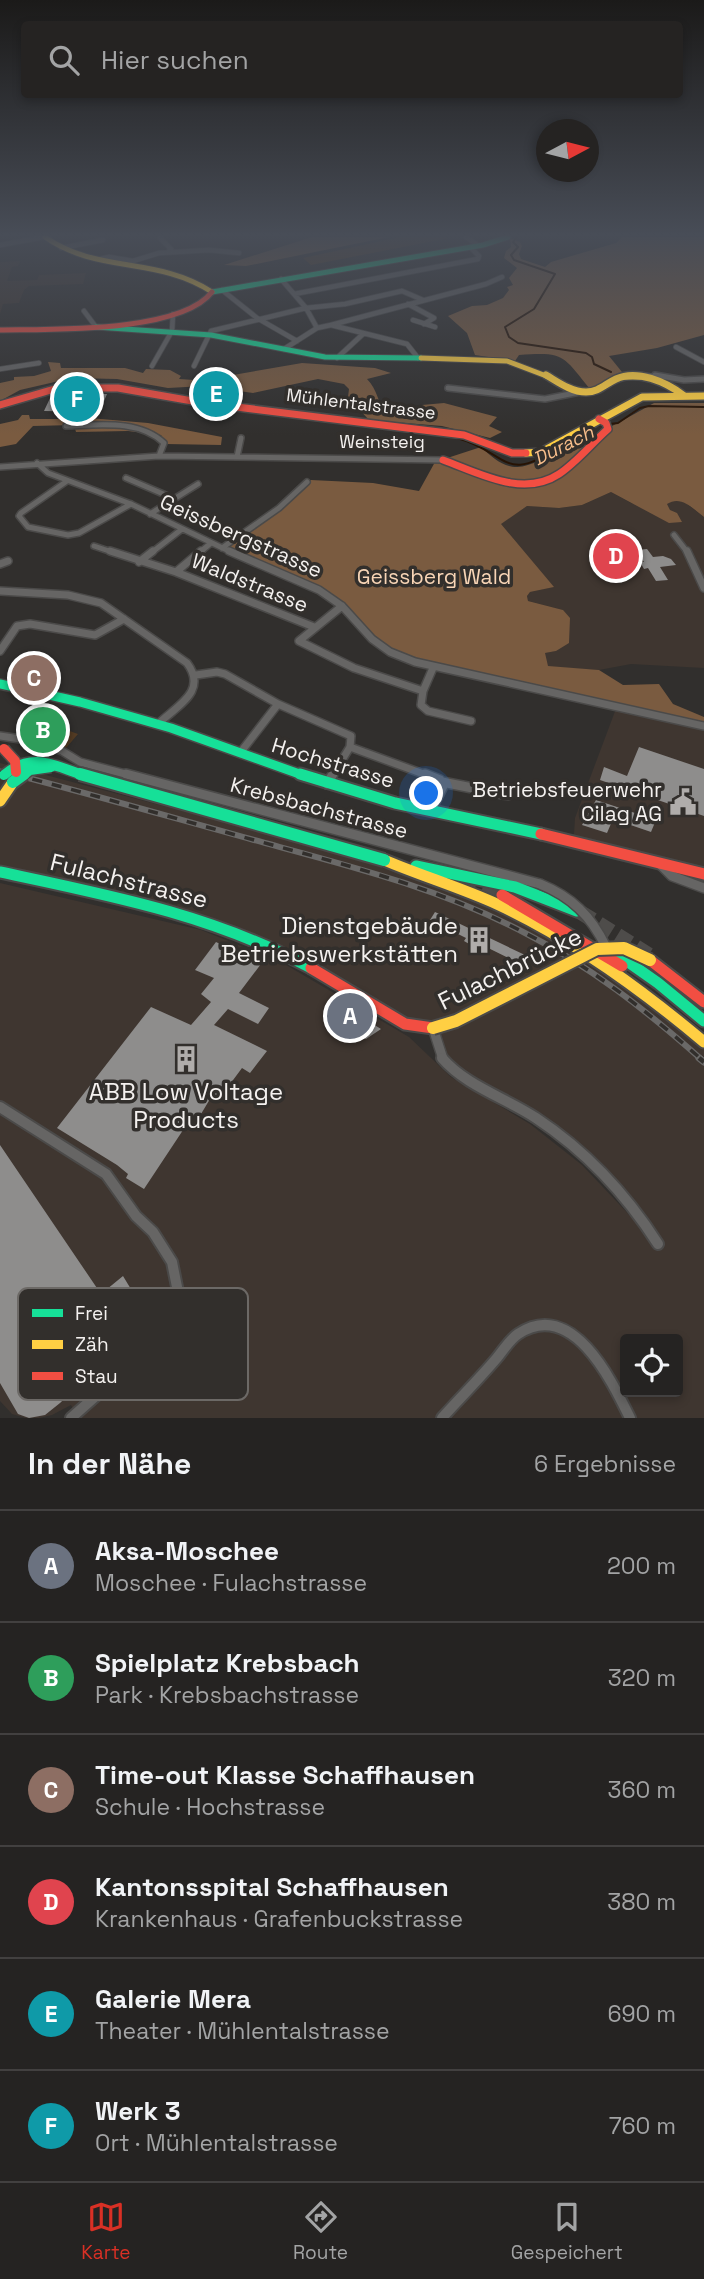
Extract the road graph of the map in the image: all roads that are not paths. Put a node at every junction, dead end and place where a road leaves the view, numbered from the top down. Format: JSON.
{"nodes":[{"id":1,"x":203,"y":303,"type":"edge"},
{"id":2,"x":236,"y":303,"type":"edge"},
{"id":3,"x":302,"y":303,"type":"edge"},
{"id":4,"x":349,"y":303,"type":"edge"},
{"id":5,"x":411,"y":303,"type":"edge"},
{"id":6,"x":408,"y":304,"type":"junction"},
{"id":7,"x":306,"y":308,"type":"junction"},
{"id":8,"x":84,"y":312,"type":"dead end"},
{"id":9,"x":173,"y":314,"type":"junction"},
{"id":10,"x":260,"y":318,"type":"junction"},
{"id":11,"x":413,"y":320,"type":"dead end"},
{"id":12,"x":424,"y":324,"type":"junction"},
{"id":13,"x":331,"y":326,"type":"junction"},
{"id":14,"x":96,"y":327,"type":"junction"},
{"id":15,"x":435,"y":327,"type":"dead end"},
{"id":16,"x":317,"y":328,"type":"junction"},
{"id":17,"x":0,"y":330,"type":"edge"},
{"id":18,"x":172,"y":331,"type":"junction"},
{"id":19,"x":208,"y":334,"type":"junction"},
{"id":20,"x":363,"y":334,"type":"junction"},
{"id":21,"x":297,"y":341,"type":"junction"},
{"id":22,"x":676,"y":347,"type":"dead end"},
{"id":23,"x":284,"y":349,"type":"junction"},
{"id":24,"x":337,"y":358,"type":"junction"},
{"id":25,"x":418,"y":358,"type":"junction"},
{"id":26,"x":704,"y":362,"type":"edge"},
{"id":27,"x":39,"y":363,"type":"dead end"},
{"id":28,"x":152,"y":366,"type":"dead end"},
{"id":29,"x":194,"y":366,"type":"dead end"},
{"id":30,"x":0,"y":369,"type":"edge"},
{"id":31,"x":638,"y":376,"type":"junction"},
{"id":32,"x":704,"y":379,"type":"edge"},
{"id":33,"x":449,"y":388,"type":"dead end"},
{"id":34,"x":580,"y":392,"type":"junction"},
{"id":35,"x":683,"y":395,"type":"junction"},
{"id":36,"x":704,"y":396,"type":"edge"},
{"id":37,"x":0,"y":405,"type":"edge"},
{"id":38,"x":605,"y":423,"type":"junction"},
{"id":39,"x":66,"y":426,"type":"dead end"},
{"id":40,"x":241,"y":438,"type":"dead end"},
{"id":41,"x":159,"y":456,"type":"junction"},
{"id":42,"x":237,"y":457,"type":"junction"},
{"id":43,"x":443,"y":460,"type":"joint"},
{"id":44,"x":37,"y":463,"type":"junction"},
{"id":45,"x":0,"y":467,"type":"edge"},
{"id":46,"x":126,"y":478,"type":"dead end"},
{"id":47,"x":67,"y":481,"type":"junction"},
{"id":48,"x":307,"y":482,"type":"dead end"},
{"id":49,"x":198,"y":484,"type":"dead end"},
{"id":50,"x":175,"y":499,"type":"junction"},
{"id":51,"x":131,"y":504,"type":"junction"},
{"id":52,"x":150,"y":514,"type":"junction"},
{"id":53,"x":182,"y":529,"type":"junction"},
{"id":54,"x":674,"y":535,"type":"dead end"},
{"id":55,"x":211,"y":543,"type":"junction"},
{"id":56,"x":94,"y":546,"type":"dead end"},
{"id":57,"x":222,"y":548,"type":"junction"},
{"id":58,"x":8,"y":561,"type":"dead end"},
{"id":59,"x":139,"y":562,"type":"junction"},
{"id":60,"x":0,"y":564,"type":"edge"},
{"id":61,"x":176,"y":572,"type":"junction"},
{"id":62,"x":704,"y":587,"type":"edge"},
{"id":63,"x":0,"y":591,"type":"edge"},
{"id":64,"x":342,"y":606,"type":"junction"},
{"id":65,"x":124,"y":619,"type":"junction"},
{"id":66,"x":314,"y":627,"type":"junction"},
{"id":67,"x":0,"y":651,"type":"edge"},
{"id":68,"x":433,"y":668,"type":"junction"},
{"id":69,"x":196,"y":675,"type":"junction"},
{"id":70,"x":0,"y":684,"type":"edge"},
{"id":71,"x":423,"y":691,"type":"junction"},
{"id":72,"x":278,"y":704,"type":"junction"},
{"id":73,"x":471,"y":721,"type":"dead end"},
{"id":74,"x":158,"y":724,"type":"junction"},
{"id":75,"x":704,"y":726,"type":"edge"},
{"id":76,"x":0,"y":736,"type":"edge"},
{"id":77,"x":350,"y":747,"type":"junction"},
{"id":78,"x":1,"y":752,"type":"edge"},
{"id":79,"x":240,"y":752,"type":"junction"},
{"id":80,"x":16,"y":765,"type":"junction"},
{"id":81,"x":51,"y":767,"type":"junction"},
{"id":82,"x":6,"y":779,"type":"edge"},
{"id":83,"x":442,"y":782,"type":"junction"},
{"id":84,"x":327,"y":784,"type":"junction"},
{"id":85,"x":508,"y":795,"type":"dead end"},
{"id":86,"x":0,"y":801,"type":"edge"},
{"id":87,"x":431,"y":810,"type":"junction"},
{"id":88,"x":384,"y":860,"type":"junction"},
{"id":89,"x":658,"y":863,"type":"junction"},
{"id":90,"x":0,"y":872,"type":"edge"},
{"id":91,"x":704,"y":874,"type":"edge"},
{"id":92,"x":704,"y":888,"type":"edge"},
{"id":93,"x":577,"y":911,"type":"tunnel mouth"},
{"id":94,"x":606,"y":947,"type":"junction"},
{"id":95,"x":704,"y":1002,"type":"edge"},
{"id":96,"x":704,"y":1021,"type":"edge"},
{"id":97,"x":433,"y":1028,"type":"junction"},
{"id":98,"x":704,"y":1032,"type":"edge"},
{"id":99,"x":704,"y":1042,"type":"edge"},
{"id":100,"x":0,"y":1107,"type":"edge"},
{"id":101,"x":658,"y":1244,"type":"dead end"},
{"id":102,"x":177,"y":1288,"type":"edge"},
{"id":103,"x":91,"y":1400,"type":"edge"},
{"id":104,"x":71,"y":1418,"type":"edge"},
{"id":105,"x":442,"y":1418,"type":"edge"},
{"id":106,"x":630,"y":1418,"type":"edge"}],
"edges":[{"from":1,"to":9,"type":"main road"},
{"from":2,"to":10,"type":"street"},
{"from":3,"to":7,"type":"street"},
{"from":4,"to":7,"type":"street"},
{"from":5,"to":6,"type":"street"},
{"from":6,"to":12,"type":"street"},
{"from":6,"to":13,"type":"street"},
{"from":7,"to":10,"type":"street"},
{"from":7,"to":16,"type":"street"},
{"from":8,"to":14,"type":"street"},
{"from":9,"to":14,"type":"main road"},
{"from":9,"to":18,"type":"street"},
{"from":10,"to":19,"type":"street"},
{"from":10,"to":21,"type":"street"},
{"from":11,"to":12,"type":"street"},
{"from":12,"to":15,"type":"street"},
{"from":13,"to":16,"type":"street"},
{"from":13,"to":20,"type":"street"},
{"from":14,"to":17,"type":"main road"},
{"from":14,"to":18,"type":"main road"},
{"from":16,"to":21,"type":"street"},
{"from":18,"to":19,"type":"main road"},
{"from":18,"to":28,"type":"street"},
{"from":19,"to":23,"type":"main road"},
{"from":19,"to":29,"type":"street"},
{"from":20,"to":24,"type":"street"},
{"from":20,"to":25,"type":"street"},
{"from":21,"to":23,"type":"street"},
{"from":22,"to":26,"type":"street"},
{"from":23,"to":24,"type":"main road"},
{"from":24,"to":25,"type":"main road"},
{"from":25,"to":34,"type":"main road"},
{"from":27,"to":30,"type":"street"},
{"from":31,"to":32,"type":"street"},
{"from":31,"to":34,"type":"main road"},
{"from":31,"to":35,"type":"main road"},
{"from":33,"to":34,"type":"street"},
{"from":35,"to":36,"type":"main road","name":"Mühlentalstrasse"},
{"from":35,"to":38,"type":"main road","name":"Mühlentalstrasse"},
{"from":37,"to":38,"type":"main road","name":"Mühlentalstrasse"},
{"from":38,"to":43,"type":"main road","name":"Weinsteig"},
{"from":39,"to":41,"type":"street"},
{"from":40,"to":42,"type":"street"},
{"from":41,"to":42,"type":"street","name":"Weinsteig"},
{"from":41,"to":44,"type":"street","name":"Weinsteig"},
{"from":42,"to":43,"type":"street","name":"Weinsteig"},
{"from":44,"to":45,"type":"street","name":"Weinsteig"},
{"from":44,"to":47,"type":"street","name":"Geissbergstrasse"},
{"from":46,"to":50,"type":"street"},
{"from":47,"to":51,"type":"street","name":"Geissbergstrasse"},
{"from":47,"to":51,"type":"street"},
{"from":48,"to":57,"type":"street"},
{"from":49,"to":50,"type":"street"},
{"from":50,"to":52,"type":"street"},
{"from":51,"to":52,"type":"street","name":"Geissbergstrasse"},
{"from":52,"to":53,"type":"street","name":"Geissbergstrasse"},
{"from":53,"to":55,"type":"street","name":"Geissbergstrasse"},
{"from":53,"to":59,"type":"street"},
{"from":54,"to":62,"type":"street"},
{"from":55,"to":57,"type":"street","name":"Geissbergstrasse"},
{"from":55,"to":61,"type":"street","name":"Waldstrasse"},
{"from":56,"to":59,"type":"street"},
{"from":57,"to":64,"type":"street","name":"Geissbergstrasse"},
{"from":58,"to":60,"type":"street"},
{"from":59,"to":61,"type":"street"},
{"from":61,"to":66,"type":"street","name":"Waldstrasse"},
{"from":63,"to":65,"type":"street"},
{"from":64,"to":66,"type":"street"},
{"from":64,"to":68,"type":"street","name":"Geissbergstrasse"},
{"from":65,"to":67,"type":"street"},
{"from":65,"to":69,"type":"street"},
{"from":66,"to":71,"type":"street"},
{"from":68,"to":71,"type":"street"},
{"from":68,"to":75,"type":"street","name":"Geissbergstrasse"},
{"from":69,"to":72,"type":"street"},
{"from":69,"to":74,"type":"street"},
{"from":70,"to":74,"type":"main road","name":"Hochstrasse"},
{"from":71,"to":73,"type":"street"},
{"from":72,"to":77,"type":"street"},
{"from":72,"to":79,"type":"street"},
{"from":74,"to":79,"type":"main road","name":"Hochstrasse"},
{"from":76,"to":94,"type":"street","name":"Krebsbachstrasse","bridge":true},
{"from":77,"to":83,"type":"street"},
{"from":77,"to":84,"type":"street"},
{"from":78,"to":80,"type":"main road","bridge":true},
{"from":78,"to":82,"type":"main road"},
{"from":79,"to":84,"type":"main road","name":"Hochstrasse"},
{"from":80,"to":81,"type":"main road","bridge":true},
{"from":80,"to":82,"type":"main road","bridge":true},
{"from":81,"to":82,"type":"main road","bridge":true},
{"from":81,"to":88,"type":"main road","bridge":true},
{"from":82,"to":86,"type":"main road"},
{"from":83,"to":85,"type":"street"},
{"from":83,"to":87,"type":"street"},
{"from":84,"to":87,"type":"main road","name":"Hochstrasse"},
{"from":87,"to":89,"type":"main road","name":"Hochstrasse"},
{"from":88,"to":93,"type":"main road"},
{"from":88,"to":99,"type":"main road"},
{"from":89,"to":91,"type":"main road","name":"Hochstrasse"},
{"from":89,"to":92,"type":"street","name":"Hochstrasse"},
{"from":90,"to":97,"type":"main road","name":"Fulachstrasse"},
{"from":94,"to":95,"type":"main road","bridge":true},
{"from":94,"to":97,"type":"main road","name":"Fulachbrücke","bridge":true},
{"from":96,"to":98,"type":"main road"},
{"from":97,"to":101,"type":"street"},
{"from":100,"to":102,"type":"street"},
{"from":103,"to":104,"type":"street"},
{"from":105,"to":106,"type":"street"}]}
